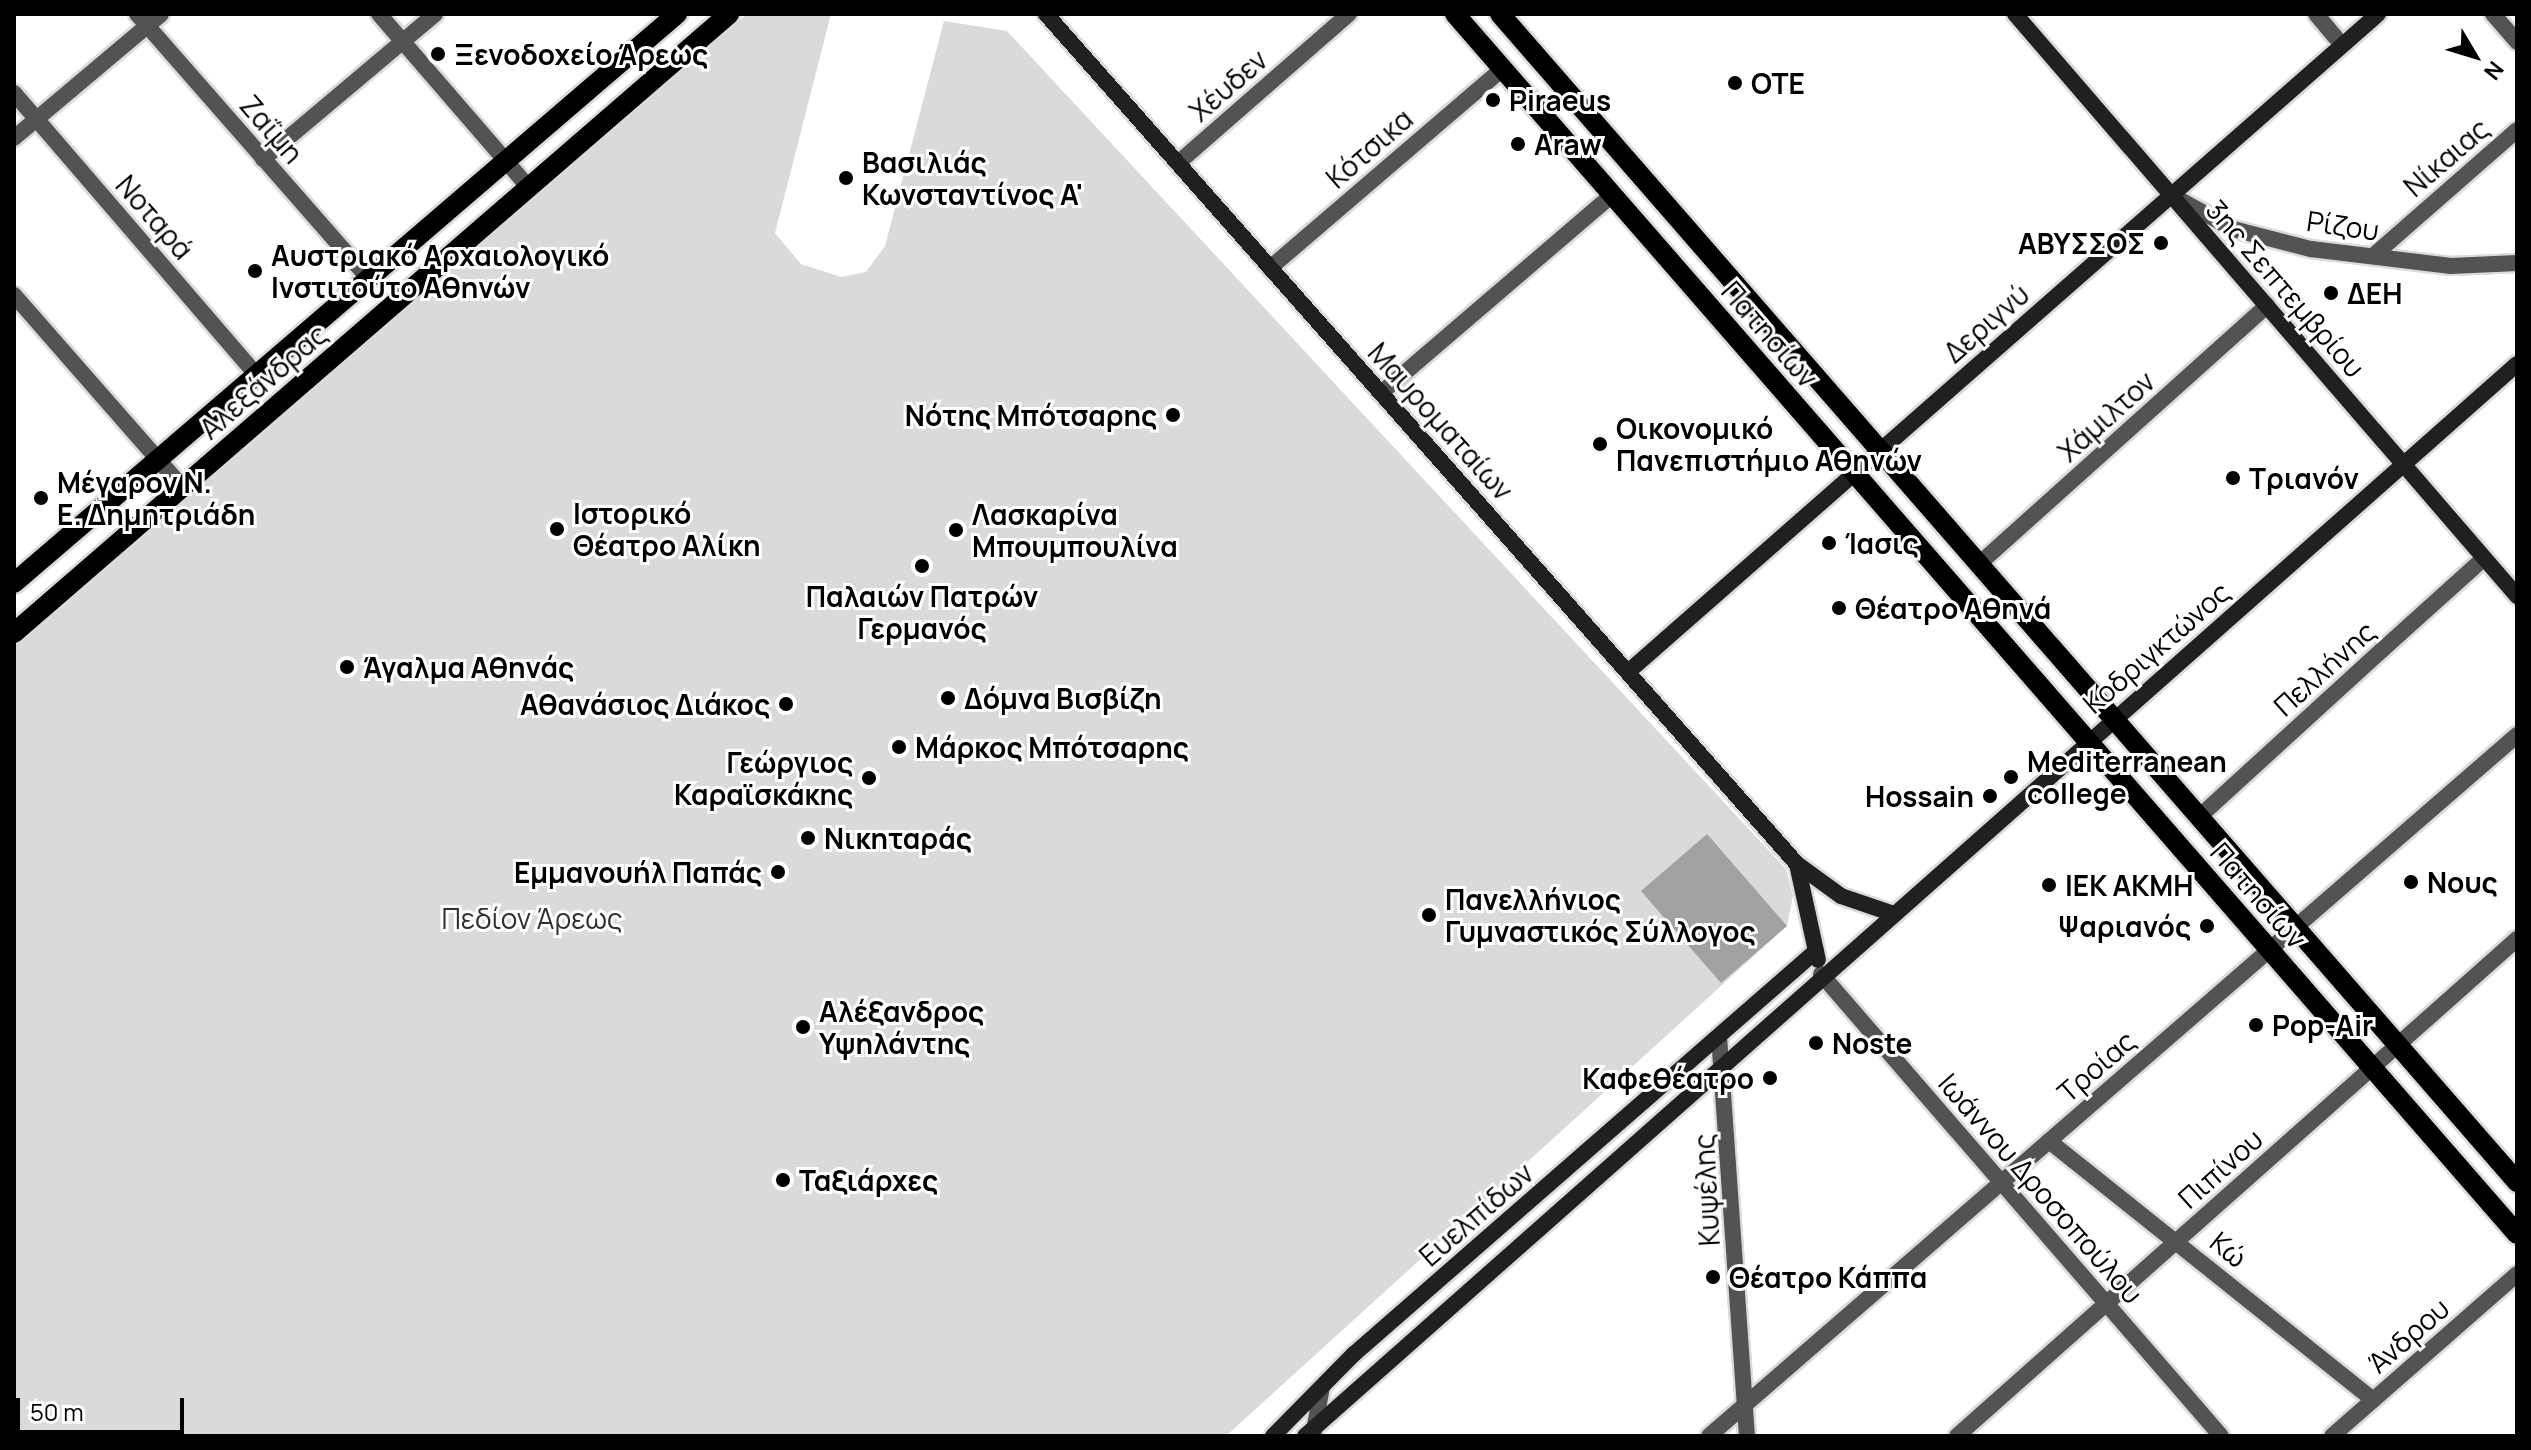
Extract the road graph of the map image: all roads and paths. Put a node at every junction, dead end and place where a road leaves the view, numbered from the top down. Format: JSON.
{"nodes":[{"id":1,"x":161,"y":14,"type":"edge"},
{"id":2,"x":379,"y":14,"type":"edge"},
{"id":3,"x":435,"y":14,"type":"edge"},
{"id":4,"x":677,"y":14,"type":"edge"},
{"id":5,"x":729,"y":14,"type":"edge"},
{"id":6,"x":1046,"y":14,"type":"edge"},
{"id":7,"x":1349,"y":14,"type":"edge"},
{"id":8,"x":1455,"y":14,"type":"edge"},
{"id":9,"x":1500,"y":14,"type":"edge"},
{"id":10,"x":2015,"y":14,"type":"edge"},
{"id":11,"x":2316,"y":14,"type":"edge"},
{"id":12,"x":2378,"y":14,"type":"edge"},
{"id":13,"x":2493,"y":14,"type":"edge"},
{"id":14,"x":142,"y":20,"type":"edge"},
{"id":15,"x":2336,"y":38,"type":"dead end"},
{"id":16,"x":403,"y":41,"type":"junction"},
{"id":17,"x":2517,"y":42,"type":"edge"},
{"id":18,"x":1502,"y":69,"type":"junction"},
{"id":19,"x":14,"y":93,"type":"edge"},
{"id":20,"x":36,"y":119,"type":"junction"},
{"id":21,"x":2517,"y":130,"type":"edge"},
{"id":22,"x":14,"y":138,"type":"edge"},
{"id":23,"x":263,"y":159,"type":"junction"},
{"id":24,"x":506,"y":160,"type":"junction"},
{"id":25,"x":1178,"y":163,"type":"junction"},
{"id":26,"x":529,"y":188,"type":"junction"},
{"id":27,"x":2171,"y":195,"type":"junction"},
{"id":28,"x":1611,"y":196,"type":"junction"},
{"id":29,"x":2373,"y":256,"type":"junction"},
{"id":30,"x":2517,"y":263,"type":"edge"},
{"id":31,"x":1270,"y":268,"type":"junction"},
{"id":32,"x":368,"y":278,"type":"junction"},
{"id":33,"x":14,"y":295,"type":"edge"},
{"id":34,"x":2267,"y":306,"type":"junction"},
{"id":35,"x":2517,"y":364,"type":"edge"},
{"id":36,"x":256,"y":374,"type":"junction"},
{"id":37,"x":1381,"y":393,"type":"junction"},
{"id":38,"x":1880,"y":451,"type":"junction"},
{"id":39,"x":158,"y":458,"type":"junction"},
{"id":40,"x":2403,"y":463,"type":"junction"},
{"id":41,"x":1854,"y":473,"type":"junction"},
{"id":42,"x":182,"y":487,"type":"junction"},
{"id":43,"x":2484,"y":558,"type":"junction"},
{"id":44,"x":1979,"y":564,"type":"junction"},
{"id":45,"x":14,"y":583,"type":"edge"},
{"id":46,"x":2514,"y":586,"type":"edge"},
{"id":47,"x":14,"y":633,"type":"edge"},
{"id":48,"x":1628,"y":672,"type":"junction"},
{"id":49,"x":2113,"y":719,"type":"junction"},
{"id":50,"x":2517,"y":735,"type":"edge"},
{"id":51,"x":2088,"y":741,"type":"junction"},
{"id":52,"x":2199,"y":817,"type":"junction"},
{"id":53,"x":1797,"y":864,"type":"junction"},
{"id":54,"x":1891,"y":913,"type":"junction"},
{"id":55,"x":2295,"y":928,"type":"junction"},
{"id":56,"x":2517,"y":939,"type":"edge"},
{"id":57,"x":2269,"y":950,"type":"junction"},
{"id":58,"x":1816,"y":951,"type":"junction"},
{"id":59,"x":1821,"y":974,"type":"junction"},
{"id":60,"x":1719,"y":1036,"type":"junction"},
{"id":61,"x":2397,"y":1045,"type":"junction"},
{"id":62,"x":1721,"y":1063,"type":"junction"},
{"id":63,"x":2372,"y":1068,"type":"junction"},
{"id":64,"x":2049,"y":1141,"type":"junction"},
{"id":65,"x":2001,"y":1182,"type":"junction"},
{"id":66,"x":2517,"y":1182,"type":"edge"},
{"id":67,"x":2517,"y":1234,"type":"edge"},
{"id":68,"x":2178,"y":1240,"type":"junction"},
{"id":69,"x":2517,"y":1274,"type":"edge"},
{"id":70,"x":2106,"y":1303,"type":"junction"},
{"id":71,"x":1325,"y":1380,"type":"junction"},
{"id":72,"x":2373,"y":1400,"type":"junction"},
{"id":73,"x":1745,"y":1405,"type":"junction"},
{"id":74,"x":1310,"y":1433,"type":"edge"},
{"id":75,"x":1273,"y":1436,"type":"edge"},
{"id":76,"x":1709,"y":1436,"type":"edge"},
{"id":77,"x":1747,"y":1436,"type":"edge"},
{"id":78,"x":1957,"y":1436,"type":"edge"},
{"id":79,"x":2221,"y":1436,"type":"edge"},
{"id":80,"x":2332,"y":1436,"type":"edge"}],
"edges":[{"from":1,"to":14,"type":"street"},
{"from":2,"to":16,"type":"street"},
{"from":3,"to":16,"type":"street"},
{"from":4,"to":24,"type":"main road","name":"Αλεξάνδρας"},
{"from":5,"to":26,"type":"main road","name":"Αλεξάνδρας"},
{"from":6,"to":25,"type":"main road","name":"Μαυροματαίων"},
{"from":7,"to":25,"type":"street","name":"Χέυδεν"},
{"from":8,"to":18,"type":"main road","name":"Πατησίων"},
{"from":9,"to":38,"type":"main road","name":"Πατησίων"},
{"from":10,"to":27,"type":"main road","name":"3ης Σεπτεμβρίου"},
{"from":11,"to":15,"type":"street"},
{"from":12,"to":27,"type":"main road","name":"Δεριγνύ"},
{"from":13,"to":17,"type":"street"},
{"from":14,"to":20,"type":"street"},
{"from":14,"to":23,"type":"street","name":"Ζαΐμη"},
{"from":16,"to":23,"type":"street"},
{"from":16,"to":24,"type":"street"},
{"from":18,"to":28,"type":"main road","name":"Πατησίων"},
{"from":18,"to":31,"type":"street","name":"Κότσικα"},
{"from":19,"to":20,"type":"street","name":"Νοταρά"},
{"from":20,"to":22,"type":"street"},
{"from":20,"to":36,"type":"street","name":"Νοταρά"},
{"from":21,"to":29,"type":"street","name":"Νίκαιας"},
{"from":23,"to":32,"type":"street","name":"Ζαΐμη"},
{"from":24,"to":26,"type":"street"},
{"from":24,"to":32,"type":"main road","name":"Αλεξάνδρας"},
{"from":25,"to":31,"type":"main road","name":"Μαυροματαίων"},
{"from":26,"to":42,"type":"main road","name":"Αλεξάνδρας"},
{"from":27,"to":29,"type":"street","name":"Ρίζου"},
{"from":27,"to":34,"type":"main road","name":"3ης Σεπτεμβρίου"},
{"from":27,"to":38,"type":"main road","name":"Δεριγνύ"},
{"from":28,"to":37,"type":"street"},
{"from":28,"to":41,"type":"main road","name":"Πατησίων"},
{"from":29,"to":30,"type":"street","name":"Ρίζου"},
{"from":31,"to":37,"type":"main road","name":"Μαυροματαίων"},
{"from":32,"to":36,"type":"main road","name":"Αλεξάνδρας"},
{"from":33,"to":39,"type":"street"},
{"from":34,"to":40,"type":"main road","name":"3ης Σεπτεμβρίου"},
{"from":34,"to":44,"type":"street","name":"Χάμιλτον"},
{"from":35,"to":40,"type":"main road","name":"Κοδριγκτώνος"},
{"from":36,"to":39,"type":"main road","name":"Αλεξάνδρας"},
{"from":37,"to":48,"type":"main road","name":"Μαυροματαίων"},
{"from":38,"to":41,"type":"main road","name":"Δεριγνύ"},
{"from":38,"to":44,"type":"main road","name":"Πατησίων"},
{"from":39,"to":42,"type":"street"},
{"from":39,"to":45,"type":"main road","name":"Αλεξάνδρας"},
{"from":40,"to":43,"type":"main road","name":"3ης Σεπτεμβρίου"},
{"from":40,"to":49,"type":"main road","name":"Κοδριγκτώνος"},
{"from":41,"to":48,"type":"main road","name":"Δεριγνύ"},
{"from":41,"to":51,"type":"main road","name":"Πατησίων"},
{"from":42,"to":47,"type":"main road","name":"Αλεξάνδρας"},
{"from":43,"to":46,"type":"main road","name":"3ης Σεπτεμβρίου"},
{"from":43,"to":52,"type":"street","name":"Πελλήνης"},
{"from":44,"to":49,"type":"main road","name":"Πατησίων"},
{"from":48,"to":53,"type":"main road","name":"Μαυροματαίων"},
{"from":49,"to":51,"type":"main road","name":"Κοδριγκτώνος"},
{"from":49,"to":52,"type":"main road","name":"Πατησίων"},
{"from":50,"to":55,"type":"street","name":"Τροίας"},
{"from":51,"to":54,"type":"main road","name":"Κοδριγκτώνος"},
{"from":51,"to":57,"type":"main road","name":"Πατησίων"},
{"from":52,"to":55,"type":"main road","name":"Πατησίων"},
{"from":53,"to":54,"type":"main road","name":"Μαυροματαίων"},
{"from":53,"to":58,"type":"main road","name":"Μαυροματαίων"},
{"from":54,"to":59,"type":"main road","name":"Κοδριγκτώνος"},
{"from":55,"to":57,"type":"street","name":"Τροίας"},
{"from":55,"to":61,"type":"main road","name":"Πατησίων"},
{"from":56,"to":61,"type":"street","name":"Πιπίνου"},
{"from":57,"to":63,"type":"main road","name":"Πατησίων"},
{"from":57,"to":64,"type":"street","name":"Τροίας"},
{"from":58,"to":59,"type":"main road","name":"Μαυροματαίων"},
{"from":58,"to":60,"type":"main road"},
{"from":59,"to":62,"type":"main road","name":"Κοδριγκτώνος"},
{"from":59,"to":65,"type":"street","name":"Ιωάννου Δροσοπούλου"},
{"from":60,"to":62,"type":"street","name":"Κυψέλης"},
{"from":60,"to":71,"type":"main road","name":"Ευελπίδων"},
{"from":61,"to":63,"type":"street","name":"Πιπίνου"},
{"from":61,"to":66,"type":"main road","name":"Πατησίων"},
{"from":62,"to":73,"type":"street","name":"Κυψέλης"},
{"from":62,"to":74,"type":"main road","name":"Ευελπίδων"},
{"from":63,"to":67,"type":"main road","name":"Πατησίων"},
{"from":63,"to":68,"type":"street","name":"Πιπίνου"},
{"from":64,"to":65,"type":"street","name":"Τροίας"},
{"from":64,"to":68,"type":"street","name":"Κώ"},
{"from":65,"to":70,"type":"street","name":"Ιωάννου Δροσοπούλου"},
{"from":65,"to":73,"type":"street","name":"Τροίας"},
{"from":68,"to":70,"type":"street","name":"Πιπίνου"},
{"from":68,"to":72,"type":"street","name":"Κώ"},
{"from":69,"to":72,"type":"street","name":"Άνδρου"},
{"from":70,"to":78,"type":"street","name":"Πιπίνου"},
{"from":70,"to":79,"type":"street","name":"Ιωάννου Δροσοπούλου"},
{"from":71,"to":74,"type":"street"},
{"from":71,"to":75,"type":"main road","name":"Ευελπίδων"},
{"from":72,"to":80,"type":"street","name":"Άνδρου"},
{"from":73,"to":76,"type":"street","name":"Τροίας"},
{"from":73,"to":77,"type":"street","name":"Κυψέλης"}]}
